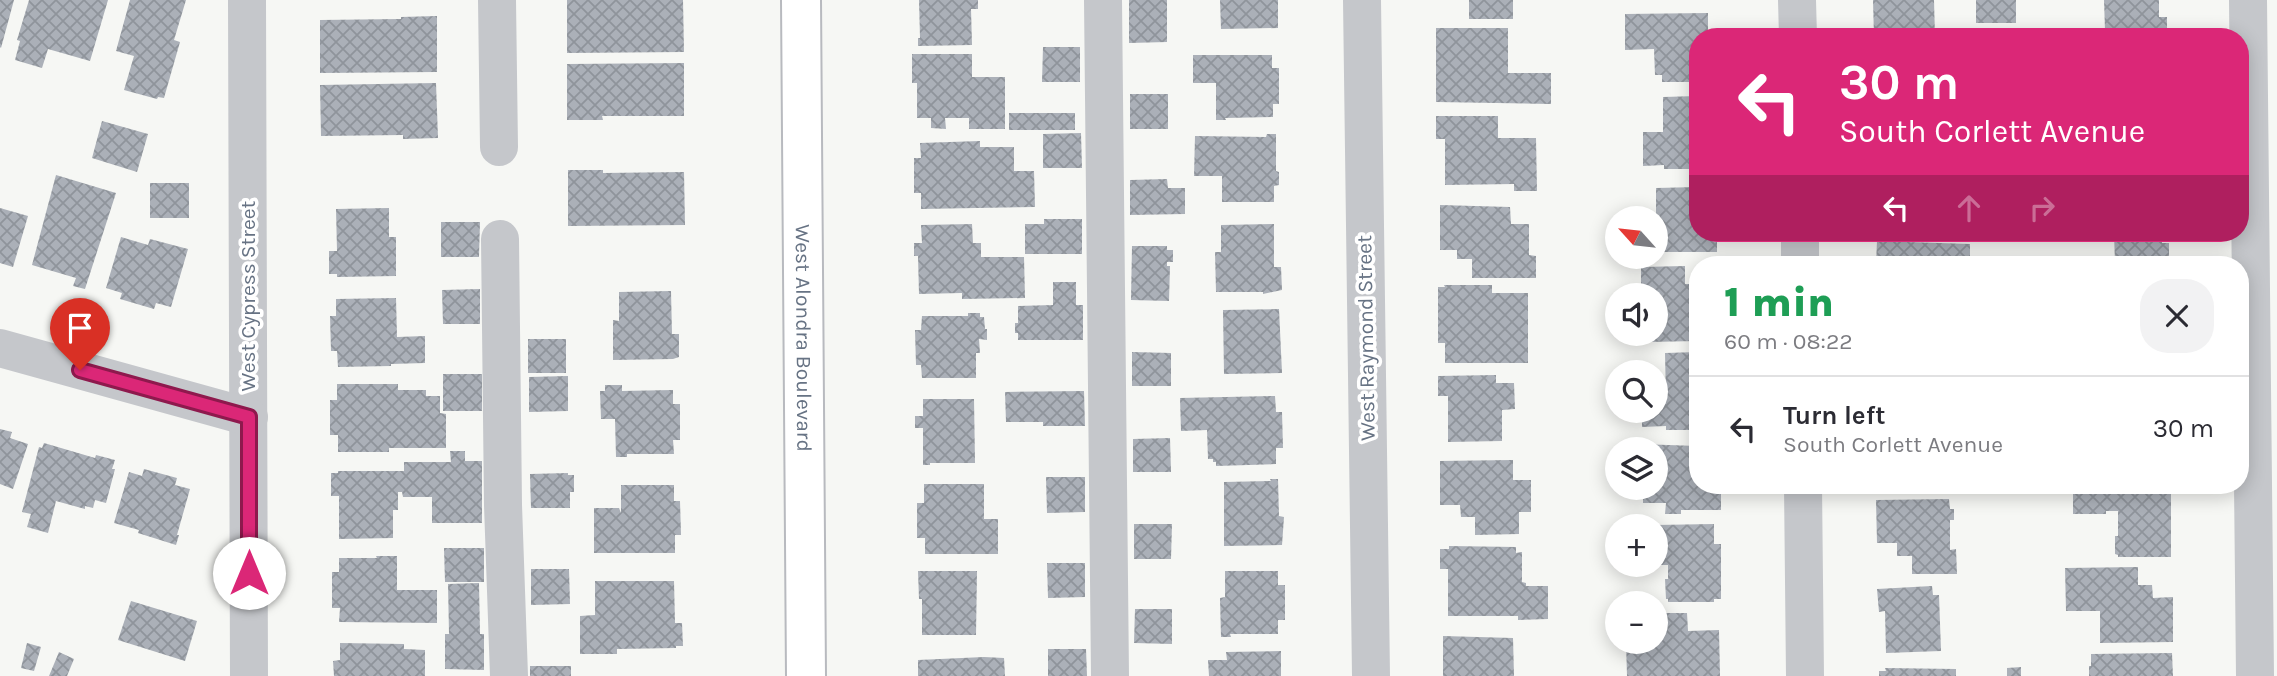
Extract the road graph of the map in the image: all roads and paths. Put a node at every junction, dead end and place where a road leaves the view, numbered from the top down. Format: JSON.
{"nodes":[{"id":1,"x":247,"y":0,"type":"edge"},
{"id":2,"x":497,"y":0,"type":"edge"},
{"id":3,"x":801,"y":0,"type":"edge"},
{"id":4,"x":1103,"y":0,"type":"edge"},
{"id":5,"x":1362,"y":0,"type":"edge"},
{"id":6,"x":1797,"y":0,"type":"edge"},
{"id":7,"x":2249,"y":0,"type":"edge"},
{"id":8,"x":1798,"y":28,"type":"edge"},
{"id":9,"x":499,"y":148,"type":"dead end"},
{"id":10,"x":500,"y":239,"type":"dead end"},
{"id":11,"x":0,"y":348,"type":"edge"},
{"id":12,"x":249,"y":417,"type":"junction"},
{"id":13,"x":1802,"y":494,"type":"edge"},
{"id":14,"x":249,"y":676,"type":"edge"},
{"id":15,"x":509,"y":676,"type":"edge"},
{"id":16,"x":806,"y":676,"type":"edge"},
{"id":17,"x":1110,"y":676,"type":"edge"},
{"id":18,"x":1371,"y":676,"type":"edge"},
{"id":19,"x":1805,"y":676,"type":"edge"},
{"id":20,"x":2255,"y":676,"type":"edge"}],
"edges":[{"from":1,"to":12,"type":"street","name":"West Cypress Street"},
{"from":2,"to":9,"type":"street"},
{"from":3,"to":16,"type":"main road","name":"West Alondra Boulevard"},
{"from":4,"to":17,"type":"street"},
{"from":5,"to":18,"type":"street","name":"West Raymond Street"},
{"from":6,"to":8,"type":"street"},
{"from":7,"to":20,"type":"street"},
{"from":10,"to":15,"type":"street"},
{"from":11,"to":12,"type":"street"},
{"from":12,"to":14,"type":"street","name":"West Cypress Street"},
{"from":13,"to":19,"type":"street"}]}
